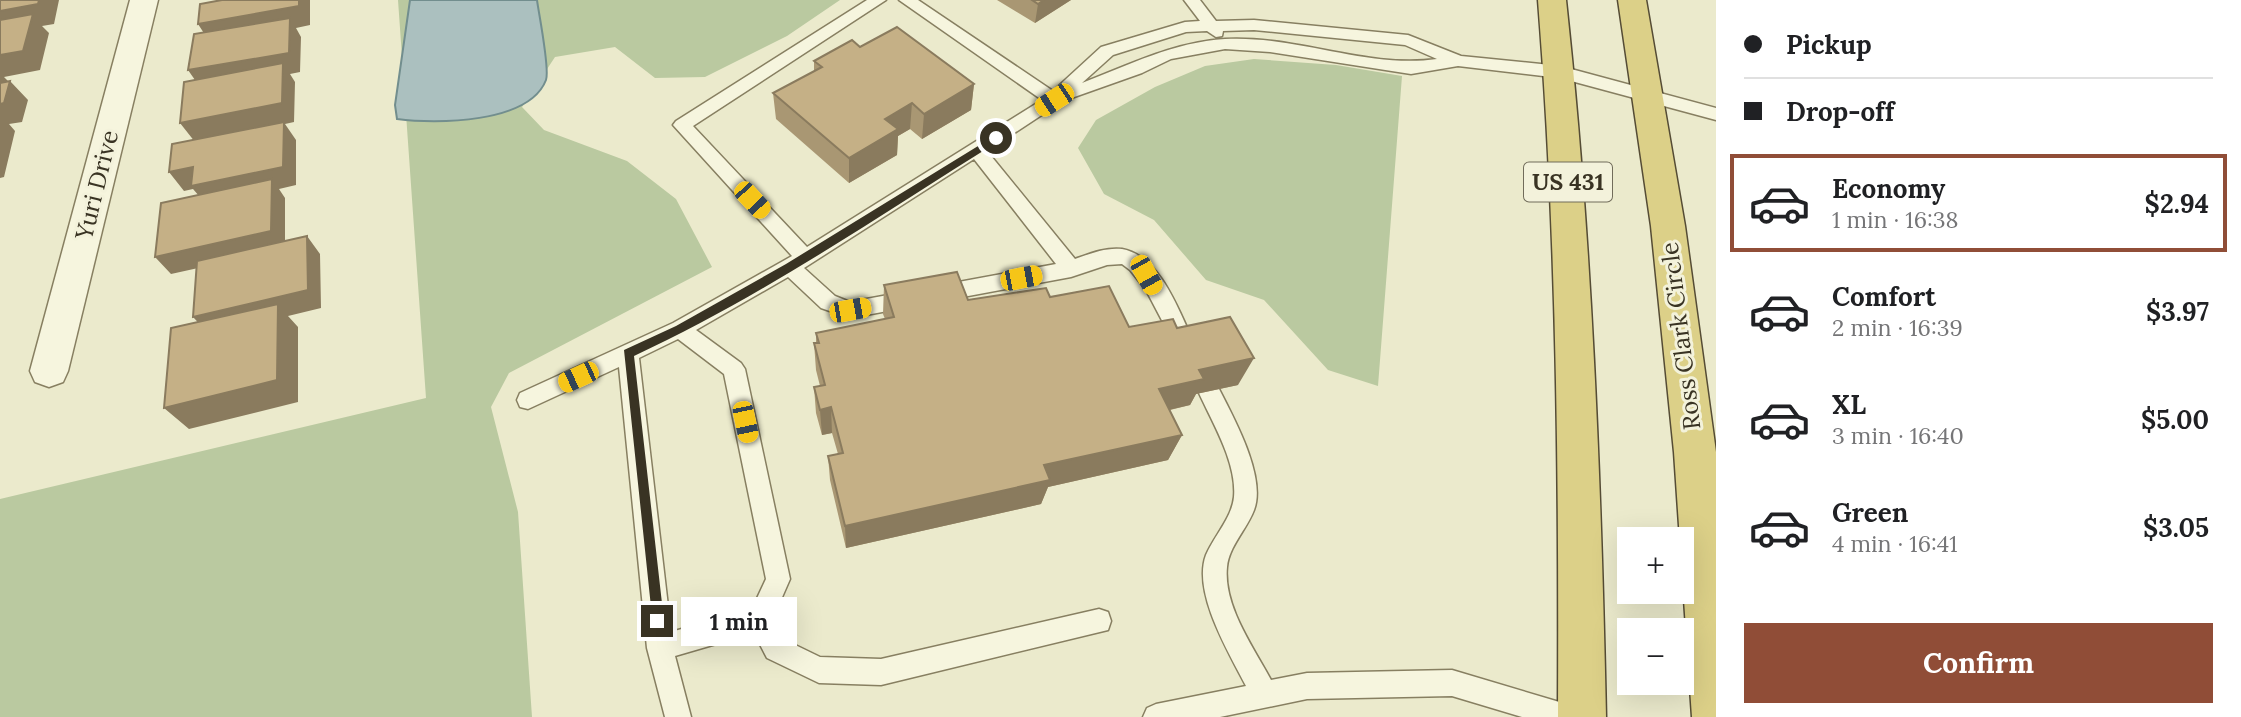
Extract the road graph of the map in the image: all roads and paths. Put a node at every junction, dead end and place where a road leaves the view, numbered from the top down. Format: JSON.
{"nodes":[{"id":1,"x":144,"y":0,"type":"edge"},
{"id":2,"x":878,"y":0,"type":"edge"},
{"id":3,"x":907,"y":0,"type":"edge"},
{"id":4,"x":1192,"y":0,"type":"edge"},
{"id":5,"x":1552,"y":0,"type":"edge"},
{"id":6,"x":1632,"y":0,"type":"edge"},
{"id":7,"x":1210,"y":24,"type":"junction"},
{"id":8,"x":1225,"y":44,"type":"junction"},
{"id":9,"x":1458,"y":61,"type":"junction"},
{"id":10,"x":1560,"y":72,"type":"junction"},
{"id":11,"x":1648,"y":94,"type":"junction"},
{"id":12,"x":1054,"y":100,"type":"junction"},
{"id":13,"x":1716,"y":114,"type":"edge"},
{"id":14,"x":977,"y":151,"type":"junction"},
{"id":15,"x":797,"y":262,"type":"junction"},
{"id":16,"x":1071,"y":269,"type":"junction"},
{"id":17,"x":680,"y":329,"type":"junction"},
{"id":18,"x":1188,"y":350,"type":"edge"},
{"id":19,"x":628,"y":354,"type":"junction"},
{"id":20,"x":49,"y":371,"type":"dead end"},
{"id":21,"x":1209,"y":391,"type":"edge"},
{"id":22,"x":528,"y":400,"type":"dead end"},
{"id":23,"x":760,"y":619,"type":"junction"},
{"id":24,"x":1099,"y":621,"type":"dead end"},
{"id":25,"x":660,"y":648,"type":"junction"},
{"id":26,"x":1248,"y":703,"type":"edge"},
{"id":27,"x":678,"y":717,"type":"edge"},
{"id":28,"x":1156,"y":717,"type":"edge"},
{"id":29,"x":1566,"y":717,"type":"edge"},
{"id":30,"x":1582,"y":717,"type":"edge"},
{"id":31,"x":1716,"y":717,"type":"edge"}],
"edges":[{"from":1,"to":20,"type":"street","name":"Yuri Drive"},
{"from":2,"to":15,"type":"lane"},
{"from":3,"to":12,"type":"lane"},
{"from":4,"to":7,"type":"lane"},
{"from":5,"to":10,"type":"highway","number":"US 431"},
{"from":6,"to":11,"type":"highway","name":"Ross Clark Circle"},
{"from":7,"to":8,"type":"lane"},
{"from":7,"to":9,"type":"lane"},
{"from":7,"to":12,"type":"lane"},
{"from":8,"to":9,"type":"lane"},
{"from":8,"to":12,"type":"lane"},
{"from":9,"to":10,"type":"lane"},
{"from":10,"to":11,"type":"lane"},
{"from":10,"to":30,"type":"highway","number":"US 431"},
{"from":11,"to":13,"type":"lane"},
{"from":11,"to":31,"type":"highway","name":"Ross Clark Circle"},
{"from":12,"to":14,"type":"lane"},
{"from":14,"to":15,"type":"lane"},
{"from":14,"to":16,"type":"lane"},
{"from":15,"to":16,"type":"lane"},
{"from":15,"to":17,"type":"lane"},
{"from":16,"to":18,"type":"lane"},
{"from":17,"to":19,"type":"lane"},
{"from":17,"to":23,"type":"lane"},
{"from":19,"to":22,"type":"lane"},
{"from":19,"to":25,"type":"lane"},
{"from":21,"to":26,"type":"lane"},
{"from":23,"to":24,"type":"lane"},
{"from":23,"to":25,"type":"lane"},
{"from":25,"to":27,"type":"lane"},
{"from":26,"to":28,"type":"lane"},
{"from":26,"to":29,"type":"lane"}]}
